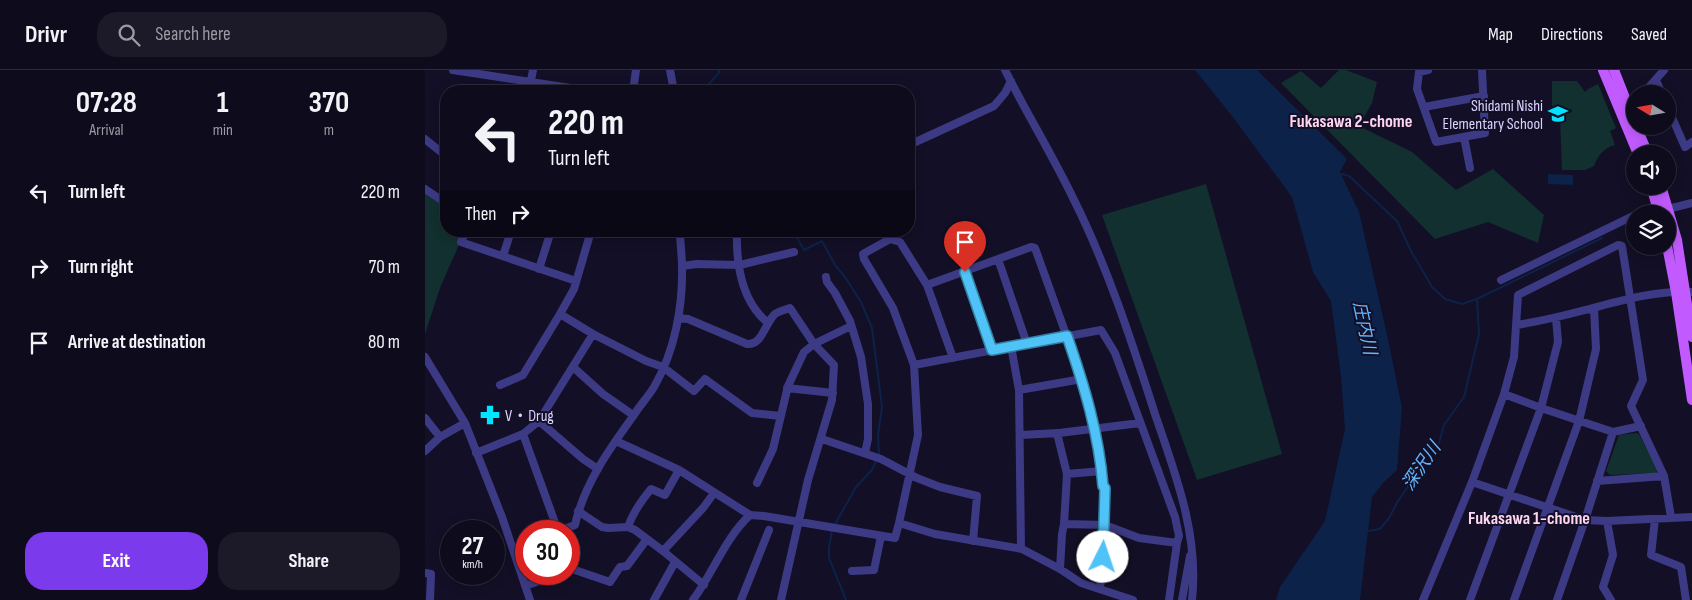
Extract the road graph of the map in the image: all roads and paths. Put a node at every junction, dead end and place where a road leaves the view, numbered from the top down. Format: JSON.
{"nodes":[{"id":1,"x":453,"y":70,"type":"edge"},
{"id":2,"x":533,"y":70,"type":"edge"},
{"id":3,"x":636,"y":70,"type":"edge"},
{"id":4,"x":670,"y":70,"type":"edge"},
{"id":5,"x":1005,"y":70,"type":"edge"},
{"id":6,"x":1423,"y":70,"type":"edge"},
{"id":7,"x":1482,"y":70,"type":"edge"},
{"id":8,"x":1603,"y":70,"type":"edge"},
{"id":9,"x":1614,"y":70,"type":"edge"},
{"id":10,"x":1664,"y":70,"type":"edge"},
{"id":11,"x":1655,"y":80,"type":"junction"},
{"id":12,"x":1011,"y":81,"type":"junction"},
{"id":13,"x":530,"y":82,"type":"junction"},
{"id":14,"x":530,"y":85,"type":"edge"},
{"id":15,"x":550,"y":85,"type":"edge"},
{"id":16,"x":634,"y":85,"type":"edge"},
{"id":17,"x":673,"y":85,"type":"edge"},
{"id":18,"x":1651,"y":85,"type":"edge"},
{"id":19,"x":1658,"y":85,"type":"edge"},
{"id":20,"x":1626,"y":93,"type":"edge"},
{"id":21,"x":1484,"y":96,"type":"junction"},
{"id":22,"x":1424,"y":107,"type":"junction"},
{"id":23,"x":1676,"y":126,"type":"edge"},
{"id":24,"x":1464,"y":136,"type":"junction"},
{"id":25,"x":425,"y":139,"type":"edge"},
{"id":26,"x":915,"y":142,"type":"edge"},
{"id":27,"x":1692,"y":142,"type":"edge"},
{"id":28,"x":1634,"y":145,"type":"edge"},
{"id":29,"x":440,"y":151,"type":"edge"},
{"id":30,"x":1470,"y":168,"type":"dead end"},
{"id":31,"x":425,"y":189,"type":"edge"},
{"id":32,"x":440,"y":199,"type":"edge"},
{"id":33,"x":1692,"y":204,"type":"edge"},
{"id":34,"x":1676,"y":207,"type":"edge"},
{"id":35,"x":1626,"y":219,"type":"edge"},
{"id":36,"x":463,"y":237,"type":"edge"},
{"id":37,"x":509,"y":237,"type":"edge"},
{"id":38,"x":549,"y":237,"type":"edge"},
{"id":39,"x":589,"y":237,"type":"edge"},
{"id":40,"x":680,"y":237,"type":"edge"},
{"id":41,"x":737,"y":237,"type":"edge"},
{"id":42,"x":1676,"y":238,"type":"edge"},
{"id":43,"x":794,"y":252,"type":"dead end"},
{"id":44,"x":1671,"y":255,"type":"edge"},
{"id":45,"x":503,"y":256,"type":"junction"},
{"id":46,"x":998,"y":259,"type":"junction"},
{"id":47,"x":739,"y":264,"type":"junction"},
{"id":48,"x":682,"y":266,"type":"junction"},
{"id":49,"x":539,"y":269,"type":"junction"},
{"id":50,"x":965,"y":272,"type":"junction"},
{"id":51,"x":827,"y":277,"type":"dead end"},
{"id":52,"x":1501,"y":280,"type":"dead end"},
{"id":53,"x":576,"y":281,"type":"junction"},
{"id":54,"x":927,"y":285,"type":"junction"},
{"id":55,"x":1685,"y":292,"type":"edge"},
{"id":56,"x":1630,"y":298,"type":"junction"},
{"id":57,"x":1594,"y":308,"type":"junction"},
{"id":58,"x":560,"y":314,"type":"junction"},
{"id":59,"x":678,"y":318,"type":"junction"},
{"id":60,"x":1556,"y":318,"type":"junction"},
{"id":61,"x":768,"y":323,"type":"junction"},
{"id":62,"x":1517,"y":325,"type":"junction"},
{"id":63,"x":851,"y":326,"type":"junction"},
{"id":64,"x":593,"y":334,"type":"junction"},
{"id":65,"x":1067,"y":336,"type":"junction"},
{"id":66,"x":1692,"y":338,"type":"edge"},
{"id":67,"x":814,"y":344,"type":"junction"},
{"id":68,"x":1027,"y":344,"type":"junction"},
{"id":69,"x":1011,"y":346,"type":"junction"},
{"id":70,"x":992,"y":350,"type":"junction"},
{"id":71,"x":425,"y":358,"type":"edge"},
{"id":72,"x":953,"y":358,"type":"junction"},
{"id":73,"x":914,"y":365,"type":"junction"},
{"id":74,"x":573,"y":367,"type":"junction"},
{"id":75,"x":663,"y":367,"type":"junction"},
{"id":76,"x":1082,"y":379,"type":"junction"},
{"id":77,"x":500,"y":385,"type":"dead end"},
{"id":78,"x":787,"y":388,"type":"junction"},
{"id":79,"x":1019,"y":390,"type":"junction"},
{"id":80,"x":833,"y":393,"type":"junction"},
{"id":81,"x":1505,"y":394,"type":"junction"},
{"id":82,"x":1692,"y":400,"type":"edge"},
{"id":83,"x":1541,"y":408,"type":"junction"},
{"id":84,"x":633,"y":415,"type":"junction"},
{"id":85,"x":780,"y":416,"type":"junction"},
{"id":86,"x":425,"y":418,"type":"edge"},
{"id":87,"x":539,"y":421,"type":"junction"},
{"id":88,"x":1579,"y":421,"type":"junction"},
{"id":89,"x":465,"y":423,"type":"junction"},
{"id":90,"x":1140,"y":423,"type":"junction"},
{"id":91,"x":1641,"y":426,"type":"junction"},
{"id":92,"x":1095,"y":429,"type":"junction"},
{"id":93,"x":1613,"y":432,"type":"junction"},
{"id":94,"x":1057,"y":433,"type":"junction"},
{"id":95,"x":523,"y":434,"type":"junction"},
{"id":96,"x":1020,"y":435,"type":"junction"},
{"id":97,"x":440,"y":437,"type":"junction"},
{"id":98,"x":822,"y":438,"type":"junction"},
{"id":99,"x":616,"y":441,"type":"junction"},
{"id":100,"x":425,"y":451,"type":"edge"},
{"id":101,"x":476,"y":453,"type":"junction"},
{"id":102,"x":865,"y":453,"type":"junction"},
{"id":103,"x":598,"y":469,"type":"junction"},
{"id":104,"x":679,"y":470,"type":"junction"},
{"id":105,"x":1102,"y":471,"type":"junction"},
{"id":106,"x":911,"y":474,"type":"junction"},
{"id":107,"x":1067,"y":474,"type":"junction"},
{"id":108,"x":1664,"y":476,"type":"junction"},
{"id":109,"x":1597,"y":481,"type":"junction"},
{"id":110,"x":1472,"y":482,"type":"junction"},
{"id":111,"x":757,"y":483,"type":"dead end"},
{"id":112,"x":714,"y":493,"type":"junction"},
{"id":113,"x":1510,"y":495,"type":"junction"},
{"id":114,"x":1547,"y":508,"type":"junction"},
{"id":115,"x":578,"y":511,"type":"junction"},
{"id":116,"x":750,"y":515,"type":"junction"},
{"id":117,"x":1692,"y":517,"type":"edge"},
{"id":118,"x":1671,"y":518,"type":"junction"},
{"id":119,"x":1655,"y":519,"type":"junction"},
{"id":120,"x":554,"y":520,"type":"edge"},
{"id":121,"x":576,"y":520,"type":"edge"},
{"id":122,"x":1585,"y":520,"type":"junction"},
{"id":123,"x":798,"y":521,"type":"junction"},
{"id":124,"x":1607,"y":521,"type":"junction"},
{"id":125,"x":899,"y":523,"type":"junction"},
{"id":126,"x":1064,"y":524,"type":"junction"},
{"id":127,"x":1105,"y":525,"type":"junction"},
{"id":128,"x":628,"y":527,"type":"junction"},
{"id":129,"x":769,"y":530,"type":"dead end"},
{"id":130,"x":881,"y":536,"type":"junction"},
{"id":131,"x":647,"y":539,"type":"junction"},
{"id":132,"x":973,"y":541,"type":"junction"},
{"id":133,"x":1177,"y":543,"type":"junction"},
{"id":134,"x":1021,"y":549,"type":"junction"},
{"id":135,"x":1193,"y":549,"type":"junction"},
{"id":136,"x":663,"y":551,"type":"junction"},
{"id":137,"x":675,"y":562,"type":"junction"},
{"id":138,"x":1060,"y":569,"type":"junction"},
{"id":139,"x":852,"y":571,"type":"dead end"},
{"id":140,"x":425,"y":573,"type":"edge"},
{"id":141,"x":580,"y":573,"type":"edge"},
{"id":142,"x":528,"y":585,"type":"edge"},
{"id":143,"x":704,"y":585,"type":"junction"},
{"id":144,"x":525,"y":586,"type":"junction"},
{"id":145,"x":1101,"y":589,"type":"junction"},
{"id":146,"x":1114,"y":597,"type":"edge"},
{"id":147,"x":431,"y":600,"type":"edge"},
{"id":148,"x":530,"y":600,"type":"edge"},
{"id":149,"x":654,"y":600,"type":"edge"},
{"id":150,"x":693,"y":600,"type":"edge"},
{"id":151,"x":741,"y":600,"type":"edge"},
{"id":152,"x":781,"y":600,"type":"edge"},
{"id":153,"x":1133,"y":600,"type":"edge"},
{"id":154,"x":1169,"y":600,"type":"edge"},
{"id":155,"x":1182,"y":600,"type":"edge"},
{"id":156,"x":1192,"y":600,"type":"edge"},
{"id":157,"x":1423,"y":600,"type":"edge"},
{"id":158,"x":1470,"y":600,"type":"edge"},
{"id":159,"x":1514,"y":600,"type":"edge"},
{"id":160,"x":1557,"y":600,"type":"edge"},
{"id":161,"x":1611,"y":600,"type":"edge"},
{"id":162,"x":1685,"y":600,"type":"edge"}],
"edges":[{"from":1,"to":13,"type":"street"},
{"from":2,"to":13,"type":"street"},
{"from":3,"to":16,"type":"street"},
{"from":4,"to":17,"type":"street"},
{"from":5,"to":12,"type":"street"},
{"from":6,"to":22,"type":"street"},
{"from":7,"to":21,"type":"street"},
{"from":8,"to":28,"type":"main road"},
{"from":9,"to":20,"type":"main road"},
{"from":10,"to":11,"type":"street"},
{"from":11,"to":18,"type":"street"},
{"from":11,"to":19,"type":"street"},
{"from":12,"to":26,"type":"street"},
{"from":12,"to":135,"type":"street"},
{"from":13,"to":14,"type":"street"},
{"from":13,"to":15,"type":"street"},
{"from":21,"to":22,"type":"street"},
{"from":21,"to":24,"type":"street"},
{"from":22,"to":24,"type":"street"},
{"from":23,"to":27,"type":"street"},
{"from":24,"to":30,"type":"street"},
{"from":25,"to":29,"type":"street"},
{"from":31,"to":32,"type":"street"},
{"from":33,"to":34,"type":"street"},
{"from":35,"to":52,"type":"street"},
{"from":36,"to":45,"type":"street"},
{"from":37,"to":45,"type":"street"},
{"from":38,"to":49,"type":"street"},
{"from":39,"to":53,"type":"street"},
{"from":40,"to":48,"type":"street"},
{"from":41,"to":47,"type":"street"},
{"from":42,"to":55,"type":"main road"},
{"from":43,"to":47,"type":"street"},
{"from":44,"to":55,"type":"main road"},
{"from":45,"to":49,"type":"street"},
{"from":46,"to":50,"type":"street"},
{"from":46,"to":65,"type":"street"},
{"from":46,"to":68,"type":"street"},
{"from":47,"to":48,"type":"street"},
{"from":47,"to":61,"type":"street"},
{"from":48,"to":59,"type":"street"},
{"from":49,"to":53,"type":"street"},
{"from":50,"to":54,"type":"street"},
{"from":50,"to":70,"type":"street"},
{"from":51,"to":63,"type":"street"},
{"from":53,"to":58,"type":"street"},
{"from":54,"to":72,"type":"street"},
{"from":54,"to":73,"type":"street"},
{"from":55,"to":56,"type":"street"},
{"from":55,"to":66,"type":"main road"},
{"from":55,"to":82,"type":"main road"},
{"from":56,"to":57,"type":"street"},
{"from":56,"to":62,"type":"street"},
{"from":56,"to":91,"type":"street"},
{"from":57,"to":60,"type":"street"},
{"from":57,"to":88,"type":"street"},
{"from":58,"to":64,"type":"street"},
{"from":58,"to":77,"type":"street"},
{"from":59,"to":61,"type":"street"},
{"from":59,"to":75,"type":"street"},
{"from":60,"to":62,"type":"street"},
{"from":60,"to":83,"type":"street"},
{"from":61,"to":67,"type":"street"},
{"from":62,"to":81,"type":"street"},
{"from":63,"to":67,"type":"street"},
{"from":63,"to":102,"type":"street"},
{"from":64,"to":74,"type":"street"},
{"from":64,"to":75,"type":"street"},
{"from":65,"to":68,"type":"street"},
{"from":65,"to":76,"type":"street"},
{"from":65,"to":90,"type":"street"},
{"from":67,"to":78,"type":"street"},
{"from":67,"to":80,"type":"street"},
{"from":68,"to":69,"type":"street"},
{"from":69,"to":70,"type":"street"},
{"from":69,"to":79,"type":"street"},
{"from":70,"to":72,"type":"street"},
{"from":71,"to":89,"type":"street"},
{"from":72,"to":73,"type":"street"},
{"from":73,"to":106,"type":"street"},
{"from":74,"to":84,"type":"street"},
{"from":74,"to":87,"type":"street"},
{"from":75,"to":84,"type":"street"},
{"from":75,"to":85,"type":"street"},
{"from":76,"to":79,"type":"street"},
{"from":76,"to":92,"type":"street"},
{"from":78,"to":80,"type":"street"},
{"from":78,"to":85,"type":"street"},
{"from":79,"to":96,"type":"street"},
{"from":80,"to":98,"type":"street"},
{"from":81,"to":83,"type":"street"},
{"from":81,"to":110,"type":"street"},
{"from":83,"to":88,"type":"street"},
{"from":83,"to":113,"type":"street"},
{"from":84,"to":99,"type":"street"},
{"from":85,"to":111,"type":"street"},
{"from":86,"to":97,"type":"street"},
{"from":87,"to":95,"type":"street"},
{"from":87,"to":103,"type":"street"},
{"from":88,"to":93,"type":"street"},
{"from":88,"to":114,"type":"street"},
{"from":89,"to":97,"type":"street"},
{"from":89,"to":101,"type":"street"},
{"from":90,"to":92,"type":"street"},
{"from":90,"to":133,"type":"street"},
{"from":91,"to":93,"type":"street"},
{"from":91,"to":108,"type":"street"},
{"from":92,"to":94,"type":"street"},
{"from":92,"to":105,"type":"street"},
{"from":93,"to":109,"type":"street"},
{"from":94,"to":96,"type":"street"},
{"from":94,"to":107,"type":"street"},
{"from":95,"to":101,"type":"street"},
{"from":95,"to":120,"type":"street"},
{"from":96,"to":134,"type":"street"},
{"from":97,"to":100,"type":"street"},
{"from":98,"to":102,"type":"street"},
{"from":98,"to":123,"type":"street"},
{"from":99,"to":103,"type":"street"},
{"from":99,"to":104,"type":"street"},
{"from":101,"to":144,"type":"street"},
{"from":102,"to":106,"type":"street"},
{"from":103,"to":115,"type":"street"},
{"from":104,"to":112,"type":"street"},
{"from":104,"to":128,"type":"street"},
{"from":105,"to":107,"type":"street"},
{"from":105,"to":127,"type":"street"},
{"from":106,"to":125,"type":"street"},
{"from":106,"to":132,"type":"street"},
{"from":107,"to":126,"type":"street"},
{"from":108,"to":109,"type":"street"},
{"from":108,"to":118,"type":"street"},
{"from":109,"to":122,"type":"street"},
{"from":110,"to":113,"type":"street"},
{"from":110,"to":157,"type":"street"},
{"from":112,"to":116,"type":"street"},
{"from":112,"to":136,"type":"street"},
{"from":113,"to":114,"type":"street"},
{"from":113,"to":158,"type":"street"},
{"from":114,"to":122,"type":"street"},
{"from":114,"to":159,"type":"street"},
{"from":115,"to":121,"type":"street"},
{"from":115,"to":128,"type":"street"},
{"from":116,"to":123,"type":"street"},
{"from":116,"to":143,"type":"street"},
{"from":117,"to":118,"type":"street"},
{"from":118,"to":119,"type":"street"},
{"from":119,"to":124,"type":"street"},
{"from":119,"to":162,"type":"street"},
{"from":122,"to":124,"type":"street"},
{"from":122,"to":160,"type":"street"},
{"from":123,"to":130,"type":"street"},
{"from":123,"to":152,"type":"street"},
{"from":124,"to":161,"type":"street"},
{"from":125,"to":130,"type":"street"},
{"from":125,"to":132,"type":"street"},
{"from":126,"to":127,"type":"street"},
{"from":126,"to":138,"type":"street"},
{"from":127,"to":133,"type":"street"},
{"from":127,"to":145,"type":"street"},
{"from":128,"to":131,"type":"street"},
{"from":129,"to":151,"type":"street"},
{"from":130,"to":139,"type":"street"},
{"from":131,"to":136,"type":"street"},
{"from":131,"to":141,"type":"street"},
{"from":132,"to":134,"type":"street"},
{"from":133,"to":154,"type":"street"},
{"from":134,"to":138,"type":"street"},
{"from":135,"to":155,"type":"street"},
{"from":135,"to":156,"type":"street"},
{"from":136,"to":137,"type":"street"},
{"from":137,"to":143,"type":"street"},
{"from":137,"to":149,"type":"street"},
{"from":138,"to":145,"type":"street"},
{"from":140,"to":147,"type":"street"},
{"from":142,"to":144,"type":"street"},
{"from":143,"to":150,"type":"street"},
{"from":144,"to":148,"type":"street"},
{"from":145,"to":146,"type":"street"},
{"from":146,"to":153,"type":"street"}]}
